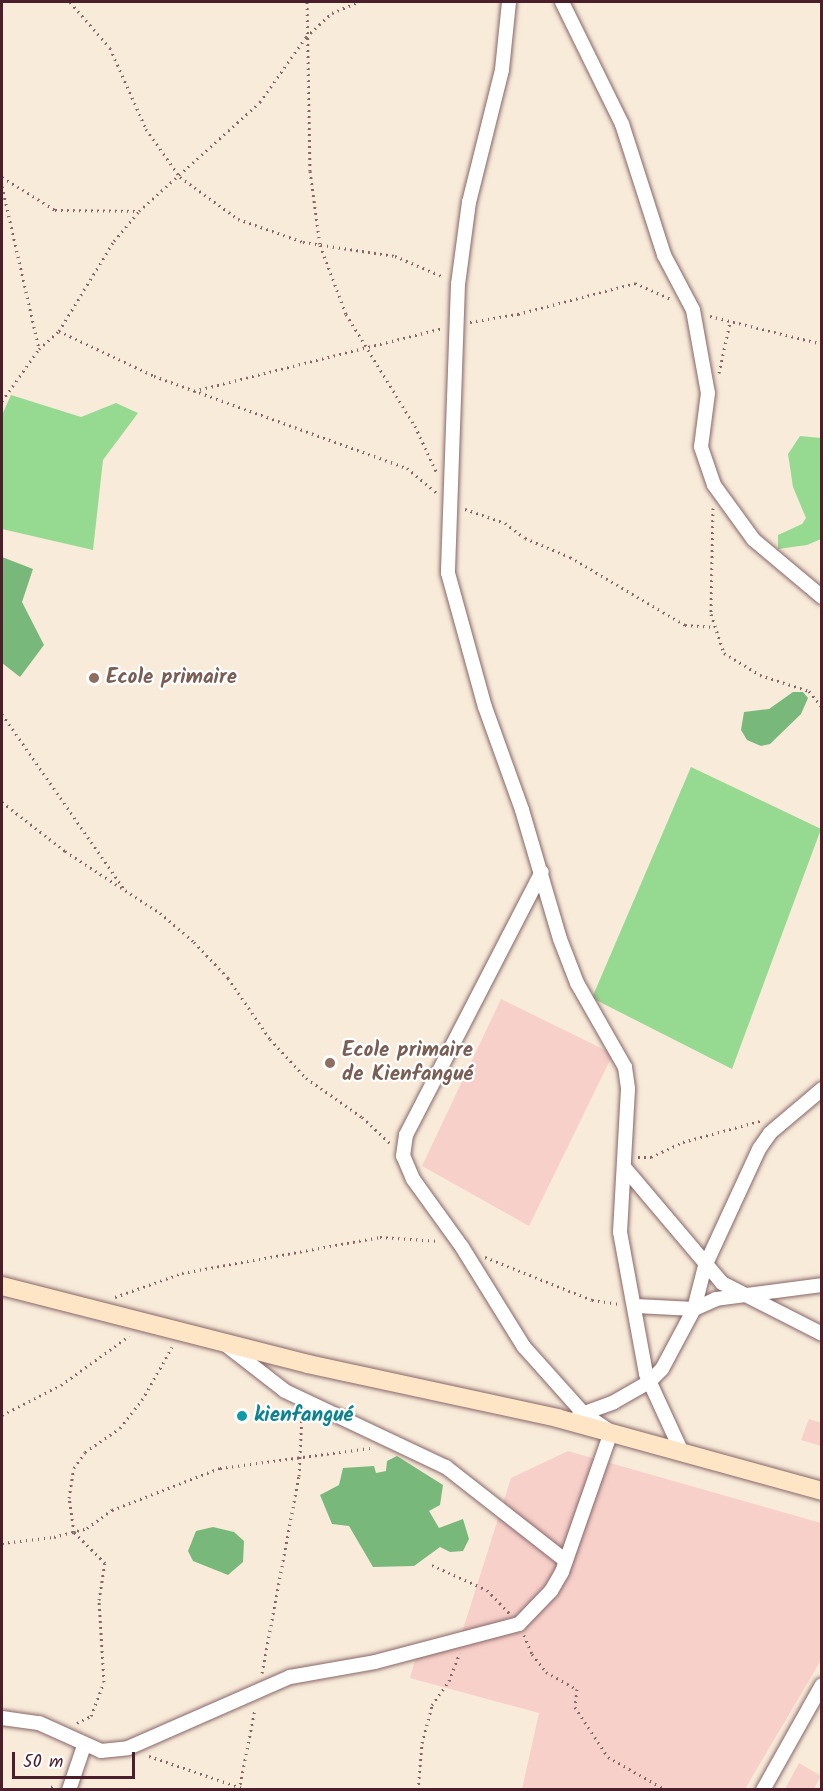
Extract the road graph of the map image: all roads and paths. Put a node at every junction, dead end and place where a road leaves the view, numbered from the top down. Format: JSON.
{"nodes":[{"id":1,"x":69,"y":2,"type":"edge"},
{"id":2,"x":307,"y":2,"type":"edge"},
{"id":3,"x":358,"y":2,"type":"edge"},
{"id":4,"x":509,"y":2,"type":"edge"},
{"id":5,"x":562,"y":2,"type":"edge"},
{"id":6,"x":306,"y":36,"type":"junction"},
{"id":7,"x":2,"y":177,"type":"edge"},
{"id":8,"x":180,"y":177,"type":"junction"},
{"id":9,"x":2,"y":186,"type":"edge"},
{"id":10,"x":139,"y":211,"type":"junction"},
{"id":11,"x":320,"y":245,"type":"junction"},
{"id":12,"x":458,"y":284,"type":"junction"},
{"id":13,"x":693,"y":310,"type":"junction"},
{"id":14,"x":730,"y":322,"type":"junction"},
{"id":15,"x":459,"y":324,"type":"junction"},
{"id":16,"x":59,"y":331,"type":"junction"},
{"id":17,"x":822,"y":344,"type":"edge"},
{"id":18,"x":366,"y":346,"type":"junction"},
{"id":19,"x":39,"y":349,"type":"junction"},
{"id":20,"x":194,"y":391,"type":"junction"},
{"id":21,"x":708,"y":393,"type":"junction"},
{"id":22,"x":2,"y":401,"type":"edge"},
{"id":23,"x":438,"y":476,"type":"dead end"},
{"id":24,"x":714,"y":485,"type":"junction"},
{"id":25,"x":452,"y":505,"type":"junction"},
{"id":26,"x":822,"y":597,"type":"edge"},
{"id":27,"x":715,"y":627,"type":"junction"},
{"id":28,"x":822,"y":707,"type":"edge"},
{"id":29,"x":2,"y":714,"type":"edge"},
{"id":30,"x":2,"y":802,"type":"edge"},
{"id":31,"x":542,"y":872,"type":"junction"},
{"id":32,"x":126,"y":891,"type":"junction"},
{"id":33,"x":822,"y":1089,"type":"edge"},
{"id":34,"x":791,"y":1113,"type":"junction"},
{"id":35,"x":402,"y":1156,"type":"junction"},
{"id":36,"x":625,"y":1162,"type":"junction"},
{"id":37,"x":462,"y":1247,"type":"junction"},
{"id":38,"x":705,"y":1266,"type":"junction"},
{"id":39,"x":822,"y":1285,"type":"edge"},
{"id":40,"x":2,"y":1286,"type":"edge"},
{"id":41,"x":746,"y":1294,"type":"junction"},
{"id":42,"x":636,"y":1306,"type":"junction"},
{"id":43,"x":93,"y":1309,"type":"junction"},
{"id":44,"x":694,"y":1309,"type":"junction"},
{"id":45,"x":144,"y":1323,"type":"junction"},
{"id":46,"x":180,"y":1332,"type":"junction"},
{"id":47,"x":822,"y":1334,"type":"edge"},
{"id":48,"x":225,"y":1343,"type":"junction"},
{"id":49,"x":650,"y":1382,"type":"junction"},
{"id":50,"x":303,"y":1400,"type":"junction"},
{"id":51,"x":2,"y":1414,"type":"edge"},
{"id":52,"x":584,"y":1414,"type":"junction"},
{"id":53,"x":557,"y":1418,"type":"junction"},
{"id":54,"x":611,"y":1432,"type":"junction"},
{"id":55,"x":398,"y":1443,"type":"junction"},
{"id":56,"x":681,"y":1450,"type":"junction"},
{"id":57,"x":299,"y":1460,"type":"junction"},
{"id":58,"x":822,"y":1491,"type":"edge"},
{"id":59,"x":74,"y":1532,"type":"junction"},
{"id":60,"x":2,"y":1543,"type":"edge"},
{"id":61,"x":566,"y":1561,"type":"junction"},
{"id":62,"x":432,"y":1565,"type":"dead end"},
{"id":63,"x":519,"y":1624,"type":"junction"},
{"id":64,"x":477,"y":1638,"type":"junction"},
{"id":65,"x":822,"y":1685,"type":"edge"},
{"id":66,"x":259,"y":1689,"type":"junction"},
{"id":67,"x":2,"y":1718,"type":"edge"},
{"id":68,"x":62,"y":1731,"type":"junction"},
{"id":69,"x":84,"y":1746,"type":"junction"},
{"id":70,"x":128,"y":1748,"type":"junction"},
{"id":71,"x":239,"y":1788,"type":"edge"},
{"id":72,"x":69,"y":1790,"type":"edge"},
{"id":73,"x":248,"y":1790,"type":"edge"},
{"id":74,"x":418,"y":1790,"type":"edge"},
{"id":75,"x":666,"y":1790,"type":"edge"},
{"id":76,"x":763,"y":1790,"type":"edge"}],
"edges":[{"from":1,"to":8,"type":"path"},
{"from":2,"to":6,"type":"path"},
{"from":3,"to":6,"type":"path"},
{"from":4,"to":12,"type":"street"},
{"from":5,"to":13,"type":"street"},
{"from":6,"to":8,"type":"path"},
{"from":6,"to":11,"type":"path"},
{"from":7,"to":10,"type":"path"},
{"from":8,"to":10,"type":"path"},
{"from":8,"to":11,"type":"path"},
{"from":9,"to":19,"type":"path"},
{"from":10,"to":16,"type":"path"},
{"from":11,"to":12,"type":"path"},
{"from":11,"to":18,"type":"path"},
{"from":12,"to":15,"type":"street"},
{"from":13,"to":14,"type":"path"},
{"from":13,"to":15,"type":"path"},
{"from":13,"to":21,"type":"street"},
{"from":14,"to":17,"type":"path"},
{"from":14,"to":21,"type":"path"},
{"from":15,"to":18,"type":"path"},
{"from":15,"to":25,"type":"street"},
{"from":16,"to":19,"type":"path"},
{"from":16,"to":20,"type":"path"},
{"from":18,"to":20,"type":"path"},
{"from":18,"to":23,"type":"path"},
{"from":19,"to":22,"type":"path"},
{"from":20,"to":25,"type":"path"},
{"from":21,"to":24,"type":"street"},
{"from":24,"to":26,"type":"street"},
{"from":24,"to":27,"type":"path"},
{"from":25,"to":27,"type":"path"},
{"from":25,"to":31,"type":"street"},
{"from":27,"to":28,"type":"path"},
{"from":29,"to":32,"type":"path"},
{"from":30,"to":32,"type":"path"},
{"from":31,"to":35,"type":"street"},
{"from":31,"to":36,"type":"street"},
{"from":32,"to":35,"type":"path"},
{"from":33,"to":34,"type":"street"},
{"from":34,"to":36,"type":"path"},
{"from":34,"to":38,"type":"street"},
{"from":35,"to":37,"type":"street"},
{"from":36,"to":38,"type":"street"},
{"from":36,"to":42,"type":"street"},
{"from":37,"to":42,"type":"path"},
{"from":37,"to":43,"type":"path"},
{"from":37,"to":52,"type":"street"},
{"from":38,"to":41,"type":"street"},
{"from":38,"to":44,"type":"street"},
{"from":39,"to":41,"type":"street"},
{"from":40,"to":43,"type":"main road"},
{"from":41,"to":44,"type":"street"},
{"from":41,"to":47,"type":"street"},
{"from":42,"to":44,"type":"street"},
{"from":42,"to":49,"type":"street"},
{"from":43,"to":45,"type":"main road"},
{"from":44,"to":49,"type":"street"},
{"from":45,"to":46,"type":"main road"},
{"from":45,"to":51,"type":"path"},
{"from":46,"to":48,"type":"main road"},
{"from":46,"to":59,"type":"path"},
{"from":48,"to":50,"type":"street"},
{"from":48,"to":53,"type":"main road"},
{"from":49,"to":52,"type":"street"},
{"from":49,"to":56,"type":"street"},
{"from":50,"to":55,"type":"street"},
{"from":50,"to":57,"type":"path"},
{"from":52,"to":53,"type":"street"},
{"from":52,"to":54,"type":"street"},
{"from":53,"to":54,"type":"main road"},
{"from":54,"to":56,"type":"main road"},
{"from":54,"to":61,"type":"street"},
{"from":55,"to":57,"type":"path"},
{"from":55,"to":61,"type":"street"},
{"from":56,"to":58,"type":"main road"},
{"from":57,"to":59,"type":"path"},
{"from":57,"to":66,"type":"path"},
{"from":59,"to":60,"type":"path"},
{"from":59,"to":68,"type":"path"},
{"from":61,"to":63,"type":"street"},
{"from":62,"to":63,"type":"path"},
{"from":63,"to":64,"type":"street"},
{"from":63,"to":75,"type":"path"},
{"from":64,"to":66,"type":"street"},
{"from":64,"to":74,"type":"path"},
{"from":65,"to":76,"type":"street"},
{"from":66,"to":70,"type":"street"},
{"from":66,"to":71,"type":"path"},
{"from":67,"to":68,"type":"street"},
{"from":68,"to":69,"type":"street"},
{"from":69,"to":70,"type":"street"},
{"from":69,"to":72,"type":"street"},
{"from":70,"to":71,"type":"path"},
{"from":71,"to":73,"type":"path"}]}
